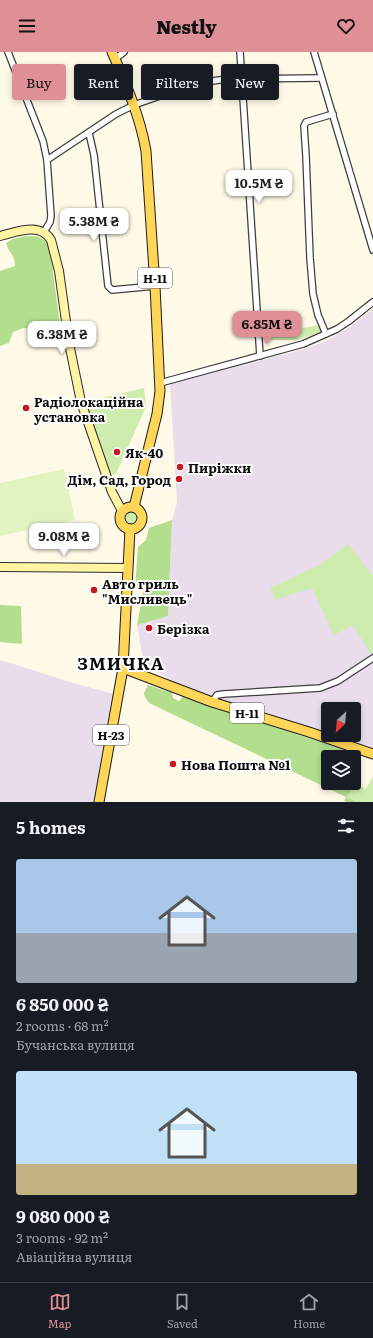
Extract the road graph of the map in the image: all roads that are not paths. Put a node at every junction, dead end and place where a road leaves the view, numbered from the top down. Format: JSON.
{"nodes":[{"id":1,"x":8,"y":52,"type":"edge"},
{"id":2,"x":124,"y":52,"type":"edge"},
{"id":3,"x":240,"y":52,"type":"edge"},
{"id":4,"x":314,"y":52,"type":"edge"},
{"id":5,"x":114,"y":56,"type":"edge"},
{"id":6,"x":241,"y":64,"type":"edge"},
{"id":7,"x":321,"y":78,"type":"junction"},
{"id":8,"x":279,"y":79,"type":"edge"},
{"id":9,"x":221,"y":80,"type":"edge"},
{"id":10,"x":243,"y":100,"type":"edge"},
{"id":11,"x":134,"y":105,"type":"junction"},
{"id":12,"x":333,"y":114,"type":"junction"},
{"id":13,"x":89,"y":133,"type":"junction"},
{"id":14,"x":47,"y":160,"type":"junction"},
{"id":15,"x":44,"y":232,"type":"junction"},
{"id":16,"x":0,"y":236,"type":"edge"},
{"id":17,"x":373,"y":250,"type":"edge"},
{"id":18,"x":155,"y":286,"type":"junction"},
{"id":19,"x":373,"y":302,"type":"edge"},
{"id":20,"x":326,"y":334,"type":"junction"},
{"id":21,"x":260,"y":356,"type":"junction"},
{"id":22,"x":160,"y":383,"type":"junction"},
{"id":23,"x":134,"y":507,"type":"junction"},
{"id":24,"x":122,"y":511,"type":"junction"},
{"id":25,"x":130,"y":529,"type":"junction"},
{"id":26,"x":0,"y":567,"type":"edge"},
{"id":27,"x":128,"y":568,"type":"junction"},
{"id":28,"x":373,"y":658,"type":"edge"},
{"id":29,"x":123,"y":668,"type":"junction"},
{"id":30,"x":212,"y":702,"type":"junction"},
{"id":31,"x":373,"y":754,"type":"edge"},
{"id":32,"x":100,"y":802,"type":"edge"}],
"edges":[{"from":1,"to":14,"type":"street"},
{"from":2,"to":5,"type":"street"},
{"from":3,"to":6,"type":"street"},
{"from":4,"to":7,"type":"street"},
{"from":5,"to":11,"type":"main road","number":"Н-11"},
{"from":7,"to":8,"type":"street"},
{"from":7,"to":12,"type":"street"},
{"from":9,"to":11,"type":"street"},
{"from":10,"to":21,"type":"street"},
{"from":11,"to":13,"type":"street"},
{"from":11,"to":18,"type":"main road","number":"Н-11"},
{"from":12,"to":17,"type":"street"},
{"from":12,"to":20,"type":"street"},
{"from":13,"to":14,"type":"street"},
{"from":13,"to":18,"type":"street"},
{"from":14,"to":15,"type":"street"},
{"from":15,"to":16,"type":"main road"},
{"from":15,"to":24,"type":"main road"},
{"from":18,"to":22,"type":"main road","number":"Н-11"},
{"from":19,"to":20,"type":"street"},
{"from":20,"to":21,"type":"street"},
{"from":21,"to":22,"type":"street"},
{"from":22,"to":23,"type":"main road","number":"Н-11"},
{"from":23,"to":24,"type":"main road"},
{"from":23,"to":25,"type":"main road"},
{"from":24,"to":25,"type":"main road"},
{"from":25,"to":27,"type":"main road"},
{"from":26,"to":27,"type":"main road"},
{"from":27,"to":29,"type":"main road"},
{"from":28,"to":30,"type":"street"},
{"from":29,"to":30,"type":"main road","number":"Н-11"},
{"from":29,"to":32,"type":"main road","number":"Н-23"},
{"from":30,"to":31,"type":"main road","number":"Н-11"}]}
